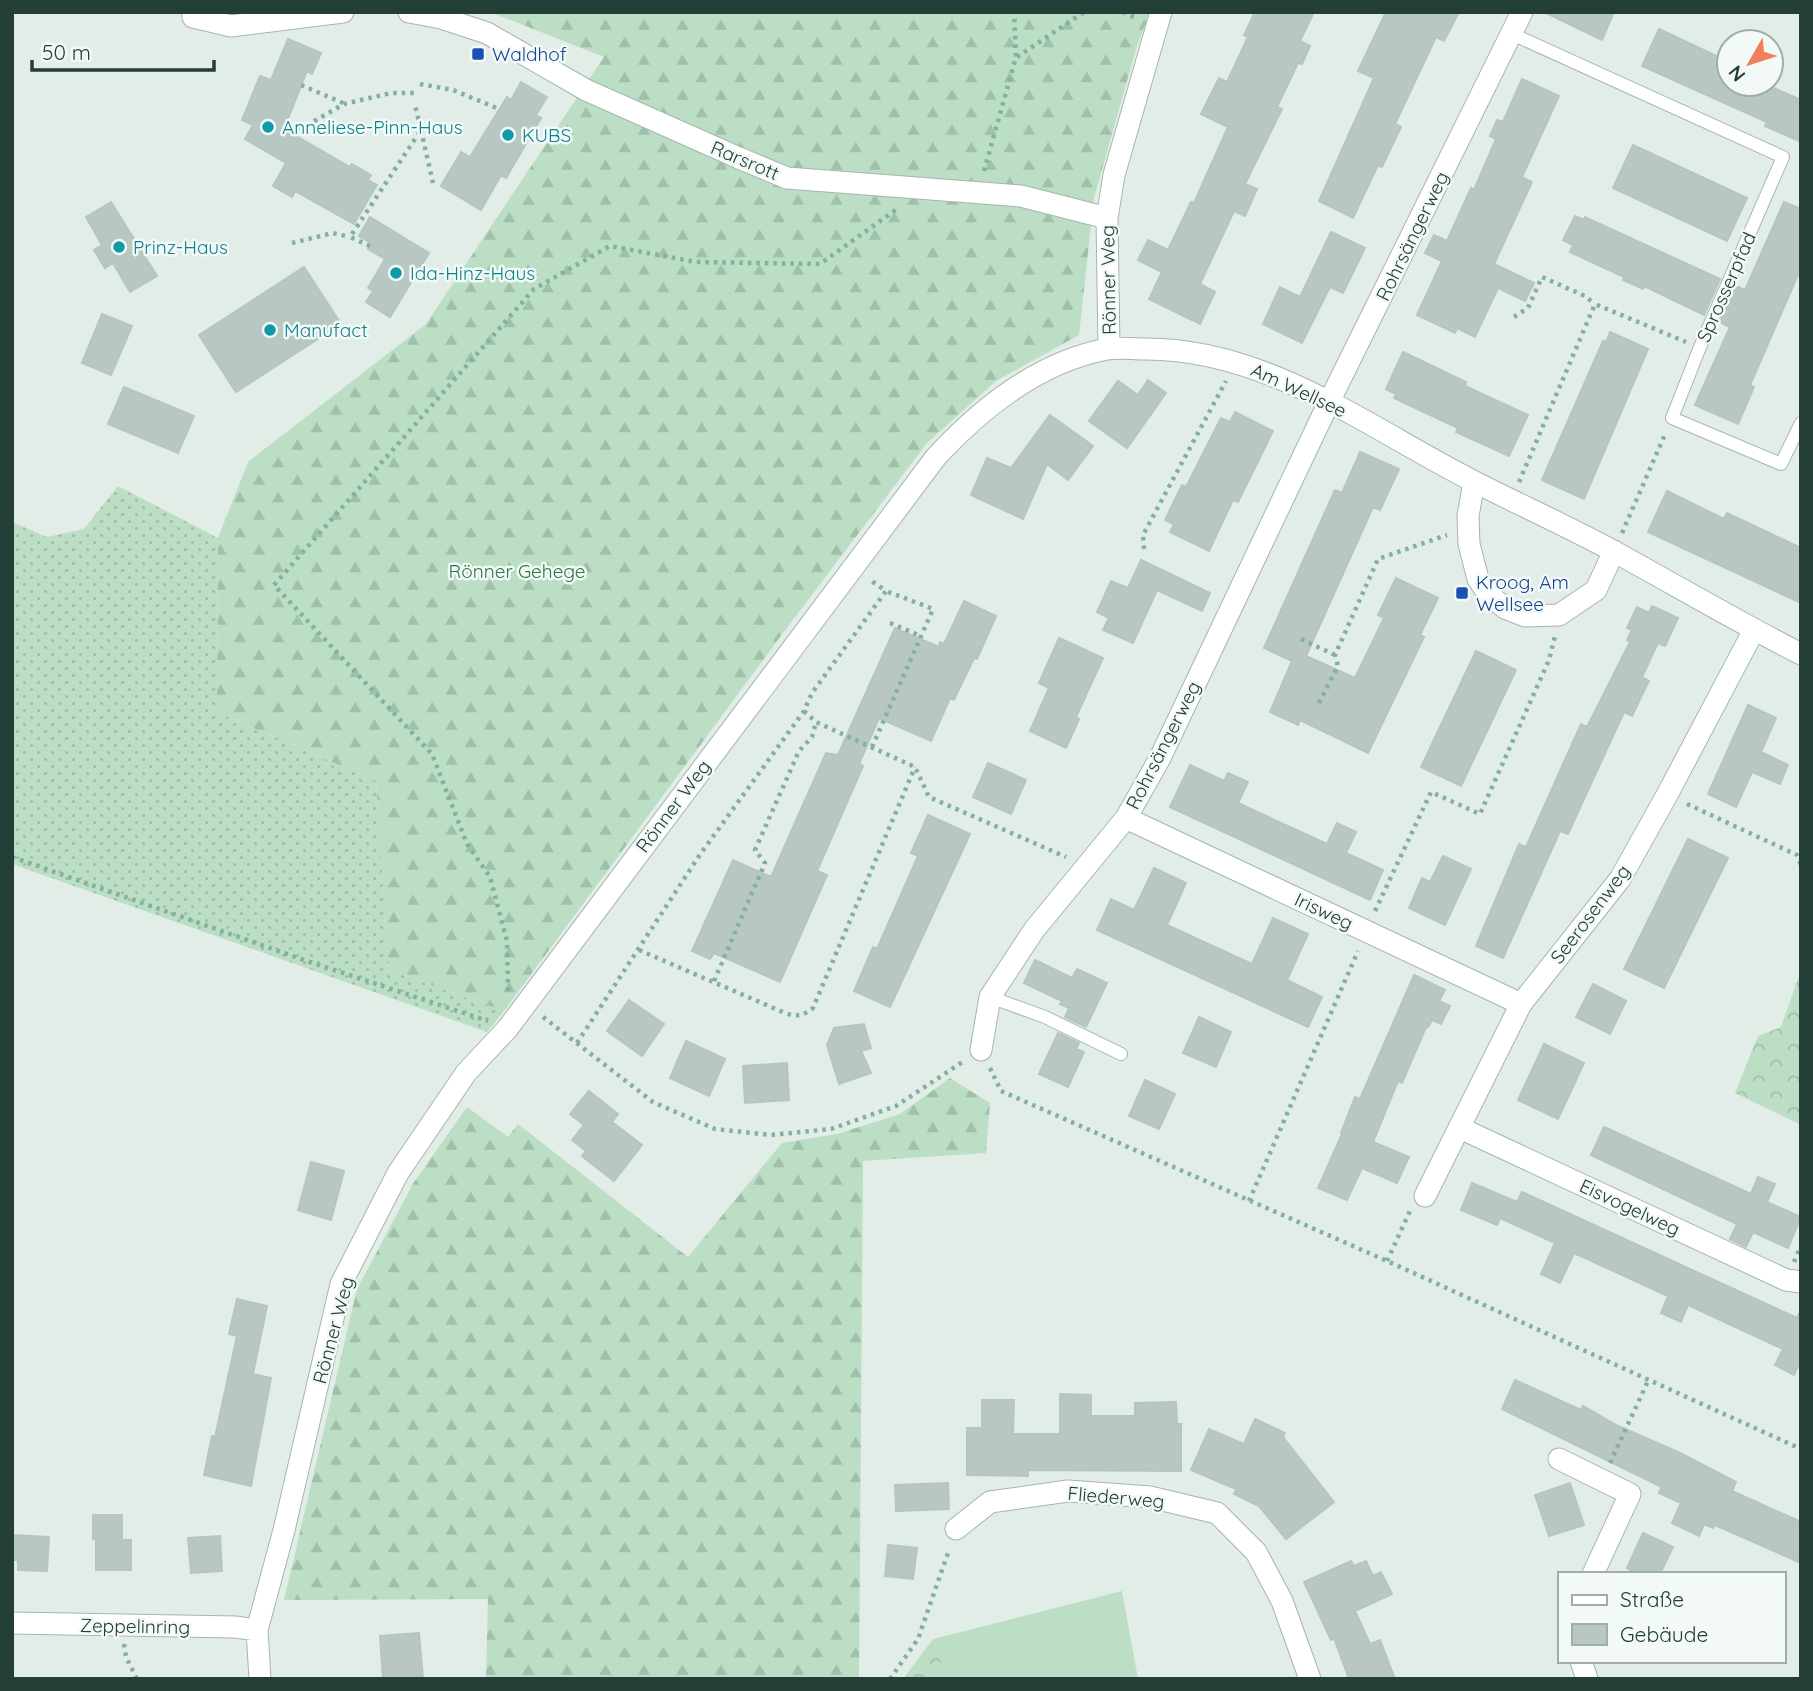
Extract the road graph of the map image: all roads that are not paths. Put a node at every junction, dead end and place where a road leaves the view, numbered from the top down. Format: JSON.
{"nodes":[{"id":1,"x":192,"y":12,"type":"edge"},
{"id":2,"x":344,"y":12,"type":"edge"},
{"id":3,"x":409,"y":12,"type":"edge"},
{"id":4,"x":1161,"y":12,"type":"edge"},
{"id":5,"x":1522,"y":12,"type":"edge"},
{"id":6,"x":1511,"y":34,"type":"junction"},
{"id":7,"x":1107,"y":218,"type":"junction"},
{"id":8,"x":1109,"y":349,"type":"junction"},
{"id":9,"x":1329,"y":402,"type":"junction"},
{"id":10,"x":1801,"y":423,"type":"edge"},
{"id":11,"x":1474,"y":482,"type":"junction"},
{"id":12,"x":1614,"y":551,"type":"junction"},
{"id":13,"x":1754,"y":630,"type":"junction"},
{"id":14,"x":1801,"y":654,"type":"edge"},
{"id":15,"x":1126,"y":818,"type":"junction"},
{"id":16,"x":990,"y":997,"type":"junction"},
{"id":17,"x":1521,"y":1004,"type":"junction"},
{"id":18,"x":981,"y":1050,"type":"road end"},
{"id":19,"x":1121,"y":1054,"type":"dead end"},
{"id":20,"x":1460,"y":1128,"type":"junction"},
{"id":21,"x":1426,"y":1196,"type":"road end"},
{"id":22,"x":1801,"y":1282,"type":"edge"},
{"id":23,"x":1559,"y":1459,"type":"dead end"},
{"id":24,"x":956,"y":1529,"type":"road end"},
{"id":25,"x":1594,"y":1572,"type":"edge"},
{"id":26,"x":12,"y":1623,"type":"edge"},
{"id":27,"x":257,"y":1630,"type":"junction"},
{"id":28,"x":260,"y":1679,"type":"edge"},
{"id":29,"x":1310,"y":1679,"type":"edge"}],
"edges":[{"from":1,"to":2,"type":"street"},
{"from":3,"to":7,"type":"street","name":"Rarsrott"},
{"from":4,"to":7,"type":"street","name":"Rönner Weg"},
{"from":5,"to":6,"type":"street","name":"Rohrsängerweg"},
{"from":6,"to":9,"type":"street","name":"Rohrsängerweg"},
{"from":6,"to":10,"type":"lane","name":"Sprosserpfad"},
{"from":7,"to":8,"type":"street","name":"Rönner Weg"},
{"from":8,"to":9,"type":"street","name":"Am Wellsee"},
{"from":8,"to":27,"type":"street","name":"Rönner Weg"},
{"from":9,"to":11,"type":"street","name":"Am Wellsee"},
{"from":9,"to":15,"type":"street","name":"Rohrsängerweg"},
{"from":11,"to":12,"type":"street","name":"Am Wellsee"},
{"from":11,"to":12,"type":"street"},
{"from":12,"to":13,"type":"street","name":"Am Wellsee"},
{"from":13,"to":14,"type":"street","name":"Am Wellsee"},
{"from":13,"to":17,"type":"street","name":"Seerosenweg"},
{"from":15,"to":16,"type":"street","name":"Rohrsängerweg"},
{"from":15,"to":17,"type":"street","name":"Irisweg"},
{"from":16,"to":18,"type":"street","name":"Rohrsängerweg"},
{"from":16,"to":19,"type":"lane"},
{"from":17,"to":20,"type":"street","name":"Seerosenweg"},
{"from":20,"to":21,"type":"street","name":"Seerosenweg"},
{"from":20,"to":22,"type":"street","name":"Eisvogelweg"},
{"from":23,"to":25,"type":"street"},
{"from":24,"to":29,"type":"street","name":"Fliederweg"},
{"from":26,"to":27,"type":"street","name":"Zeppelinring"},
{"from":27,"to":28,"type":"street","name":"Rönner Weg"}]}
